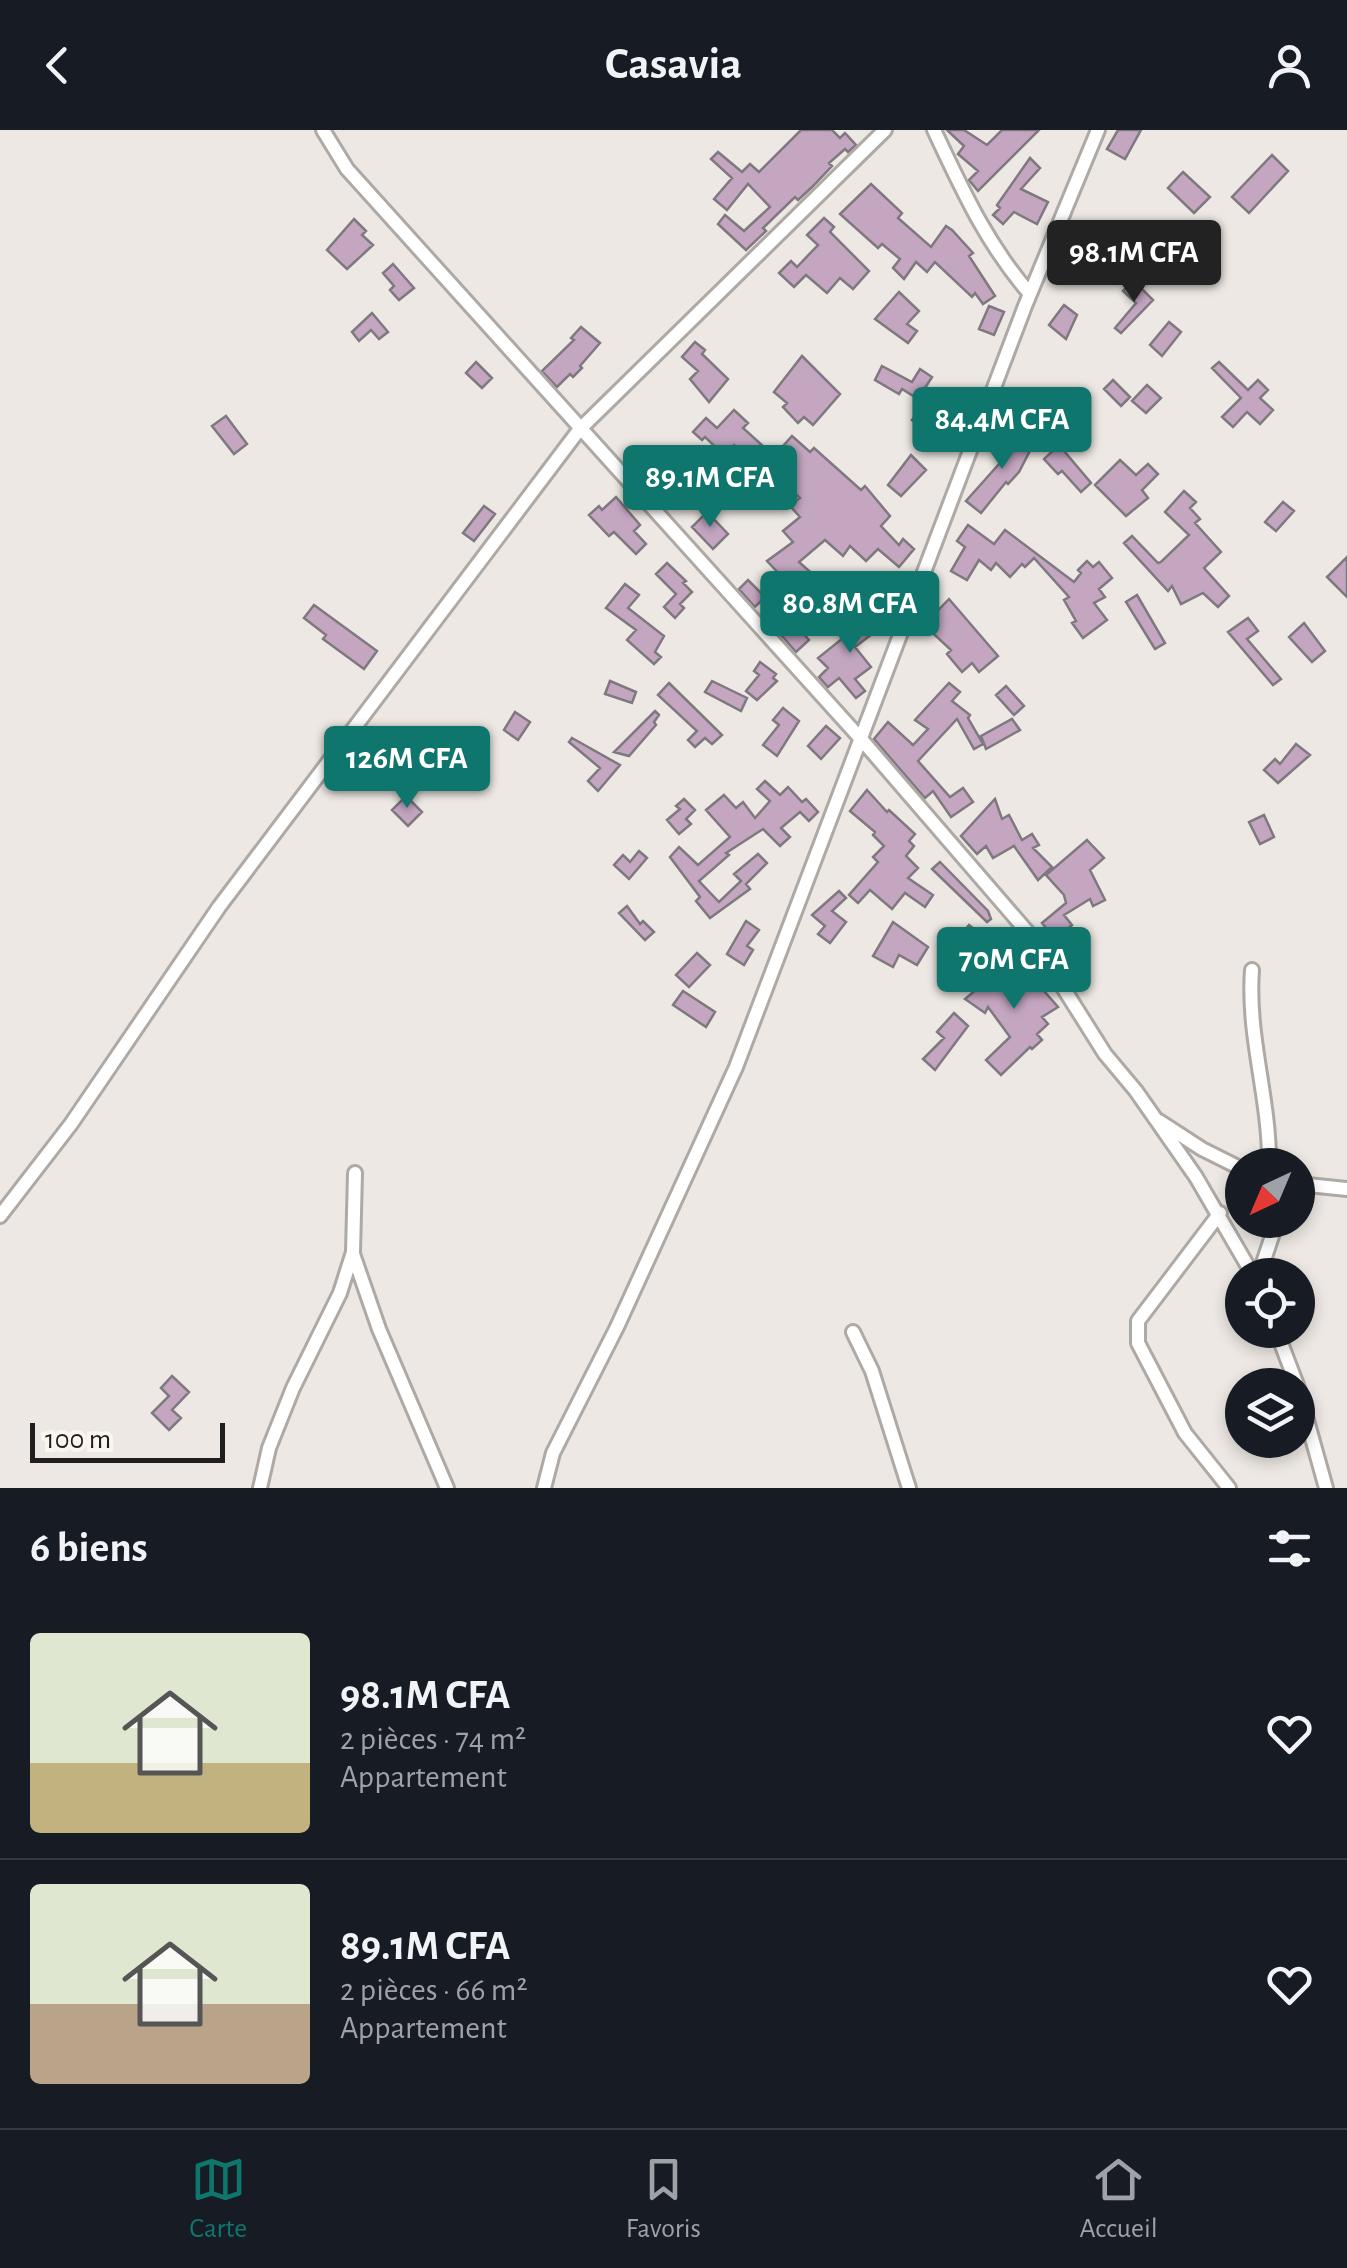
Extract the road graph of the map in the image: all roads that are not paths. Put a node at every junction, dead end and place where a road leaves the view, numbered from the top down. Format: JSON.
{"nodes":[{"id":1,"x":323,"y":130,"type":"edge"},
{"id":2,"x":885,"y":130,"type":"edge"},
{"id":3,"x":934,"y":130,"type":"edge"},
{"id":4,"x":1098,"y":130,"type":"edge"},
{"id":5,"x":1030,"y":294,"type":"junction"},
{"id":6,"x":579,"y":430,"type":"junction"},
{"id":7,"x":861,"y":738,"type":"junction"},
{"id":8,"x":1252,"y":970,"type":"dead end"},
{"id":9,"x":1153,"y":1116,"type":"junction"},
{"id":10,"x":1270,"y":1148,"type":"edge"},
{"id":11,"x":1225,"y":1160,"type":"edge"},
{"id":12,"x":355,"y":1173,"type":"dead end"},
{"id":13,"x":1315,"y":1186,"type":"edge"},
{"id":14,"x":1347,"y":1189,"type":"edge"},
{"id":15,"x":1220,"y":1213,"type":"junction"},
{"id":16,"x":0,"y":1216,"type":"edge"},
{"id":17,"x":353,"y":1252,"type":"junction"},
{"id":18,"x":1246,"y":1258,"type":"edge"},
{"id":19,"x":853,"y":1332,"type":"dead end"},
{"id":20,"x":1315,"y":1449,"type":"edge"},
{"id":21,"x":260,"y":1488,"type":"edge"},
{"id":22,"x":446,"y":1488,"type":"edge"},
{"id":23,"x":544,"y":1488,"type":"edge"},
{"id":24,"x":909,"y":1488,"type":"edge"},
{"id":25,"x":1229,"y":1488,"type":"edge"},
{"id":26,"x":1326,"y":1488,"type":"edge"}],
"edges":[{"from":1,"to":6,"type":"street"},
{"from":2,"to":6,"type":"street"},
{"from":3,"to":5,"type":"street"},
{"from":4,"to":5,"type":"street"},
{"from":5,"to":7,"type":"street"},
{"from":6,"to":7,"type":"street"},
{"from":6,"to":16,"type":"street"},
{"from":7,"to":9,"type":"street"},
{"from":7,"to":23,"type":"street"},
{"from":8,"to":10,"type":"street"},
{"from":9,"to":11,"type":"street"},
{"from":9,"to":15,"type":"street"},
{"from":12,"to":17,"type":"street"},
{"from":13,"to":14,"type":"street"},
{"from":15,"to":18,"type":"street"},
{"from":15,"to":25,"type":"street"},
{"from":17,"to":21,"type":"street"},
{"from":17,"to":22,"type":"street"},
{"from":19,"to":24,"type":"street"},
{"from":20,"to":26,"type":"street"}]}
